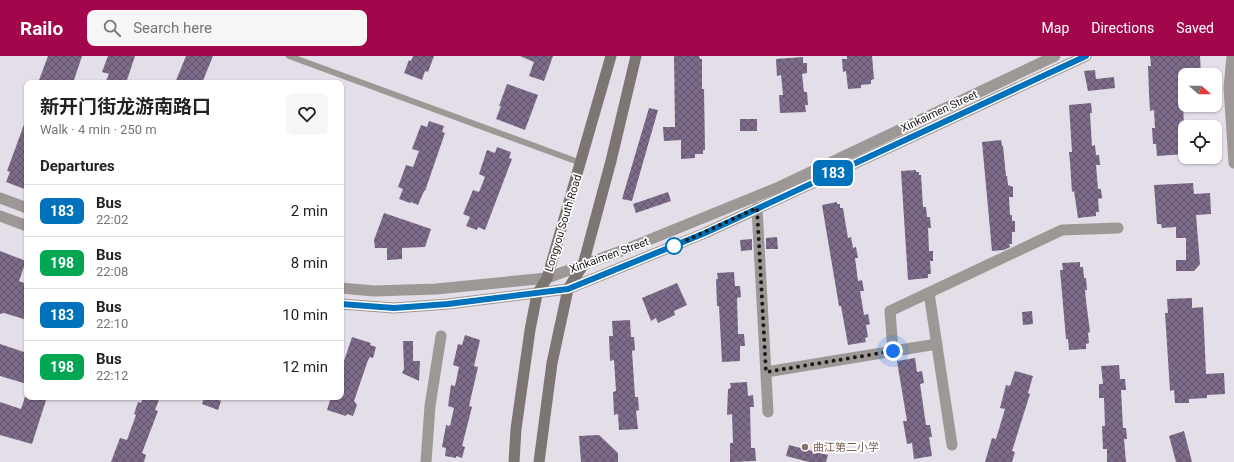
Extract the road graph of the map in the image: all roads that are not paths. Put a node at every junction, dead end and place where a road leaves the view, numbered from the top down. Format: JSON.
{"nodes":[{"id":1,"x":289,"y":56,"type":"edge"},
{"id":2,"x":611,"y":56,"type":"edge"},
{"id":3,"x":636,"y":56,"type":"edge"},
{"id":4,"x":1055,"y":56,"type":"edge"},
{"id":5,"x":1086,"y":56,"type":"edge"},
{"id":6,"x":1232,"y":56,"type":"edge"},
{"id":7,"x":581,"y":163,"type":"junction"},
{"id":8,"x":1234,"y":163,"type":"edge"},
{"id":9,"x":0,"y":198,"type":"edge"},
{"id":10,"x":24,"y":207,"type":"edge"},
{"id":11,"x":757,"y":208,"type":"junction"},
{"id":12,"x":0,"y":216,"type":"edge"},
{"id":13,"x":24,"y":225,"type":"edge"},
{"id":14,"x":1118,"y":228,"type":"dead end"},
{"id":15,"x":583,"y":265,"type":"junction"},
{"id":16,"x":547,"y":278,"type":"junction"},
{"id":17,"x":344,"y":288,"type":"edge"},
{"id":18,"x":568,"y":289,"type":"junction"},
{"id":19,"x":928,"y":293,"type":"junction"},
{"id":20,"x":537,"y":294,"type":"junction"},
{"id":21,"x":344,"y":304,"type":"edge"},
{"id":22,"x":441,"y":336,"type":"dead end"},
{"id":23,"x":937,"y":344,"type":"junction"},
{"id":24,"x":893,"y":351,"type":"junction"},
{"id":25,"x":766,"y":372,"type":"junction"},
{"id":26,"x":768,"y":412,"type":"dead end"},
{"id":27,"x":952,"y":445,"type":"dead end"},
{"id":28,"x":426,"y":462,"type":"edge"},
{"id":29,"x":514,"y":462,"type":"edge"},
{"id":30,"x":539,"y":462,"type":"edge"}],
"edges":[{"from":1,"to":7,"type":"lane"},
{"from":2,"to":7,"type":"main road","name":"Longyou South Road"},
{"from":3,"to":15,"type":"main road"},
{"from":4,"to":15,"type":"street","name":"Xinkaimen Street"},
{"from":5,"to":11,"type":"street","name":"Xinkaimen Street"},
{"from":6,"to":8,"type":"street"},
{"from":7,"to":16,"type":"main road","name":"Longyou South Road"},
{"from":9,"to":10,"type":"street"},
{"from":11,"to":18,"type":"street","name":"Xinkaimen Street"},
{"from":11,"to":25,"type":"street"},
{"from":12,"to":13,"type":"street"},
{"from":14,"to":19,"type":"street"},
{"from":15,"to":16,"type":"street","name":"Xinkaimen Street"},
{"from":15,"to":18,"type":"main road"},
{"from":16,"to":17,"type":"street","name":"Xinkaimen Street"},
{"from":16,"to":20,"type":"main road","name":"Longyou South Road"},
{"from":18,"to":20,"type":"street","name":"Xinkaimen Street"},
{"from":18,"to":30,"type":"main road"},
{"from":19,"to":23,"type":"street"},
{"from":19,"to":24,"type":"street"},
{"from":20,"to":21,"type":"street","name":"Xinkaimen Street"},
{"from":20,"to":29,"type":"main road","name":"Longyou South Road"},
{"from":22,"to":28,"type":"street"},
{"from":23,"to":24,"type":"street"},
{"from":23,"to":27,"type":"street"},
{"from":24,"to":25,"type":"street"},
{"from":25,"to":26,"type":"street"}]}
